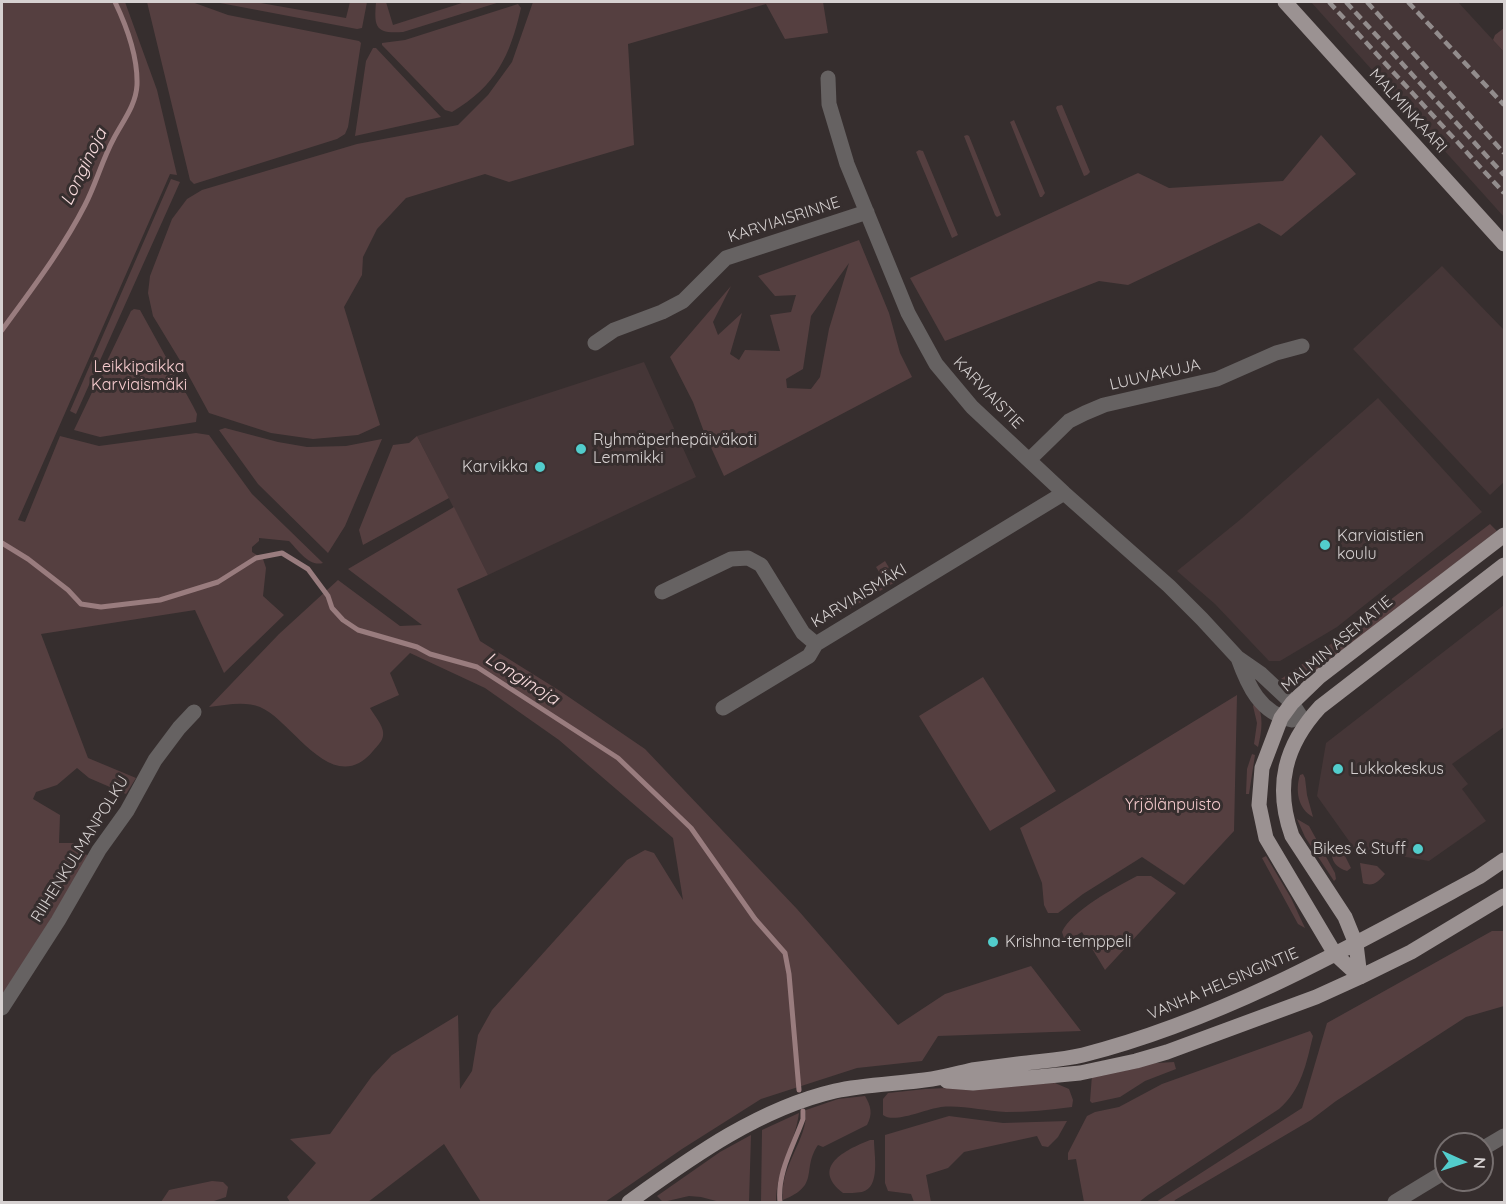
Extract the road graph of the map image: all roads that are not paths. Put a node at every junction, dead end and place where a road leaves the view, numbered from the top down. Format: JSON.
{"nodes":[{"id":1,"x":1285,"y":2,"type":"edge"},
{"id":2,"x":828,"y":78,"type":"dead end"},
{"id":3,"x":867,"y":212,"type":"junction"},
{"id":4,"x":1504,"y":244,"type":"edge"},
{"id":5,"x":595,"y":343,"type":"dead end"},
{"id":6,"x":1302,"y":346,"type":"dead end"},
{"id":7,"x":1029,"y":459,"type":"junction"},
{"id":8,"x":1064,"y":493,"type":"junction"},
{"id":9,"x":1504,"y":535,"type":"edge"},
{"id":10,"x":1504,"y":565,"type":"edge"},
{"id":11,"x":663,"y":592,"type":"dead end"},
{"id":12,"x":816,"y":644,"type":"junction"},
{"id":13,"x":1238,"y":658,"type":"junction"},
{"id":14,"x":1292,"y":703,"type":"junction"},
{"id":15,"x":723,"y":708,"type":"dead end"},
{"id":16,"x":194,"y":712,"type":"dead end"},
{"id":17,"x":1281,"y":718,"type":"junction"},
{"id":18,"x":1305,"y":723,"type":"junction"},
{"id":19,"x":1504,"y":860,"type":"edge"},
{"id":20,"x":1504,"y":896,"type":"edge"},
{"id":21,"x":1356,"y":944,"type":"junction"},
{"id":22,"x":1335,"y":954,"type":"junction"},
{"id":23,"x":1360,"y":977,"type":"junction"},
{"id":24,"x":2,"y":1008,"type":"edge"},
{"id":25,"x":932,"y":1079,"type":"junction"},
{"id":26,"x":1434,"y":1179,"type":"edge"},
{"id":27,"x":629,"y":1203,"type":"edge"},
{"id":28,"x":1395,"y":1203,"type":"edge"}],
"edges":[{"from":1,"to":4,"type":"main road","name":"MALMINKAARI"},
{"from":2,"to":3,"type":"street","name":"KARVIAISTIE"},
{"from":3,"to":5,"type":"street","name":"KARVIAISRINNE"},
{"from":3,"to":7,"type":"street","name":"KARVIAISTIE"},
{"from":6,"to":7,"type":"street","name":"LUUVAKUJA"},
{"from":7,"to":8,"type":"street","name":"KARVIAISTIE"},
{"from":8,"to":12,"type":"street","name":"KARVIAISMÄKI"},
{"from":8,"to":13,"type":"street","name":"KARVIAISTIE"},
{"from":9,"to":14,"type":"main road","name":"MALMIN ASEMATIE"},
{"from":10,"to":18,"type":"main road"},
{"from":11,"to":12,"type":"street","name":"KARVIAISMÄKI"},
{"from":12,"to":15,"type":"street"},
{"from":13,"to":14,"type":"street","name":"KARVIAISTIE"},
{"from":13,"to":17,"type":"street","name":"KARVIAISTIE"},
{"from":14,"to":17,"type":"main road","name":"MALMIN ASEMATIE"},
{"from":14,"to":18,"type":"street","name":"KARVIAISTIE"},
{"from":16,"to":24,"type":"street","name":"RIIHENKULMANPOLKU"},
{"from":17,"to":18,"type":"street","name":"KARVIAISTIE"},
{"from":17,"to":22,"type":"main road","name":"MALMIN ASEMATIE"},
{"from":18,"to":21,"type":"main road"},
{"from":19,"to":21,"type":"main road","name":"VANHA HELSINGINTIE"},
{"from":20,"to":23,"type":"main road","name":"VANHA HELSINGINTIE"},
{"from":21,"to":22,"type":"main road","name":"VANHA HELSINGINTIE"},
{"from":21,"to":23,"type":"main road"},
{"from":22,"to":23,"type":"main road","name":"MALMIN ASEMATIE"},
{"from":22,"to":25,"type":"main road","name":"VANHA HELSINGINTIE"},
{"from":23,"to":25,"type":"main road","name":"VANHA HELSINGINTIE"},
{"from":25,"to":27,"type":"main road","name":"VANHA HELSINGINTIE"},
{"from":26,"to":28,"type":"street"}]}
